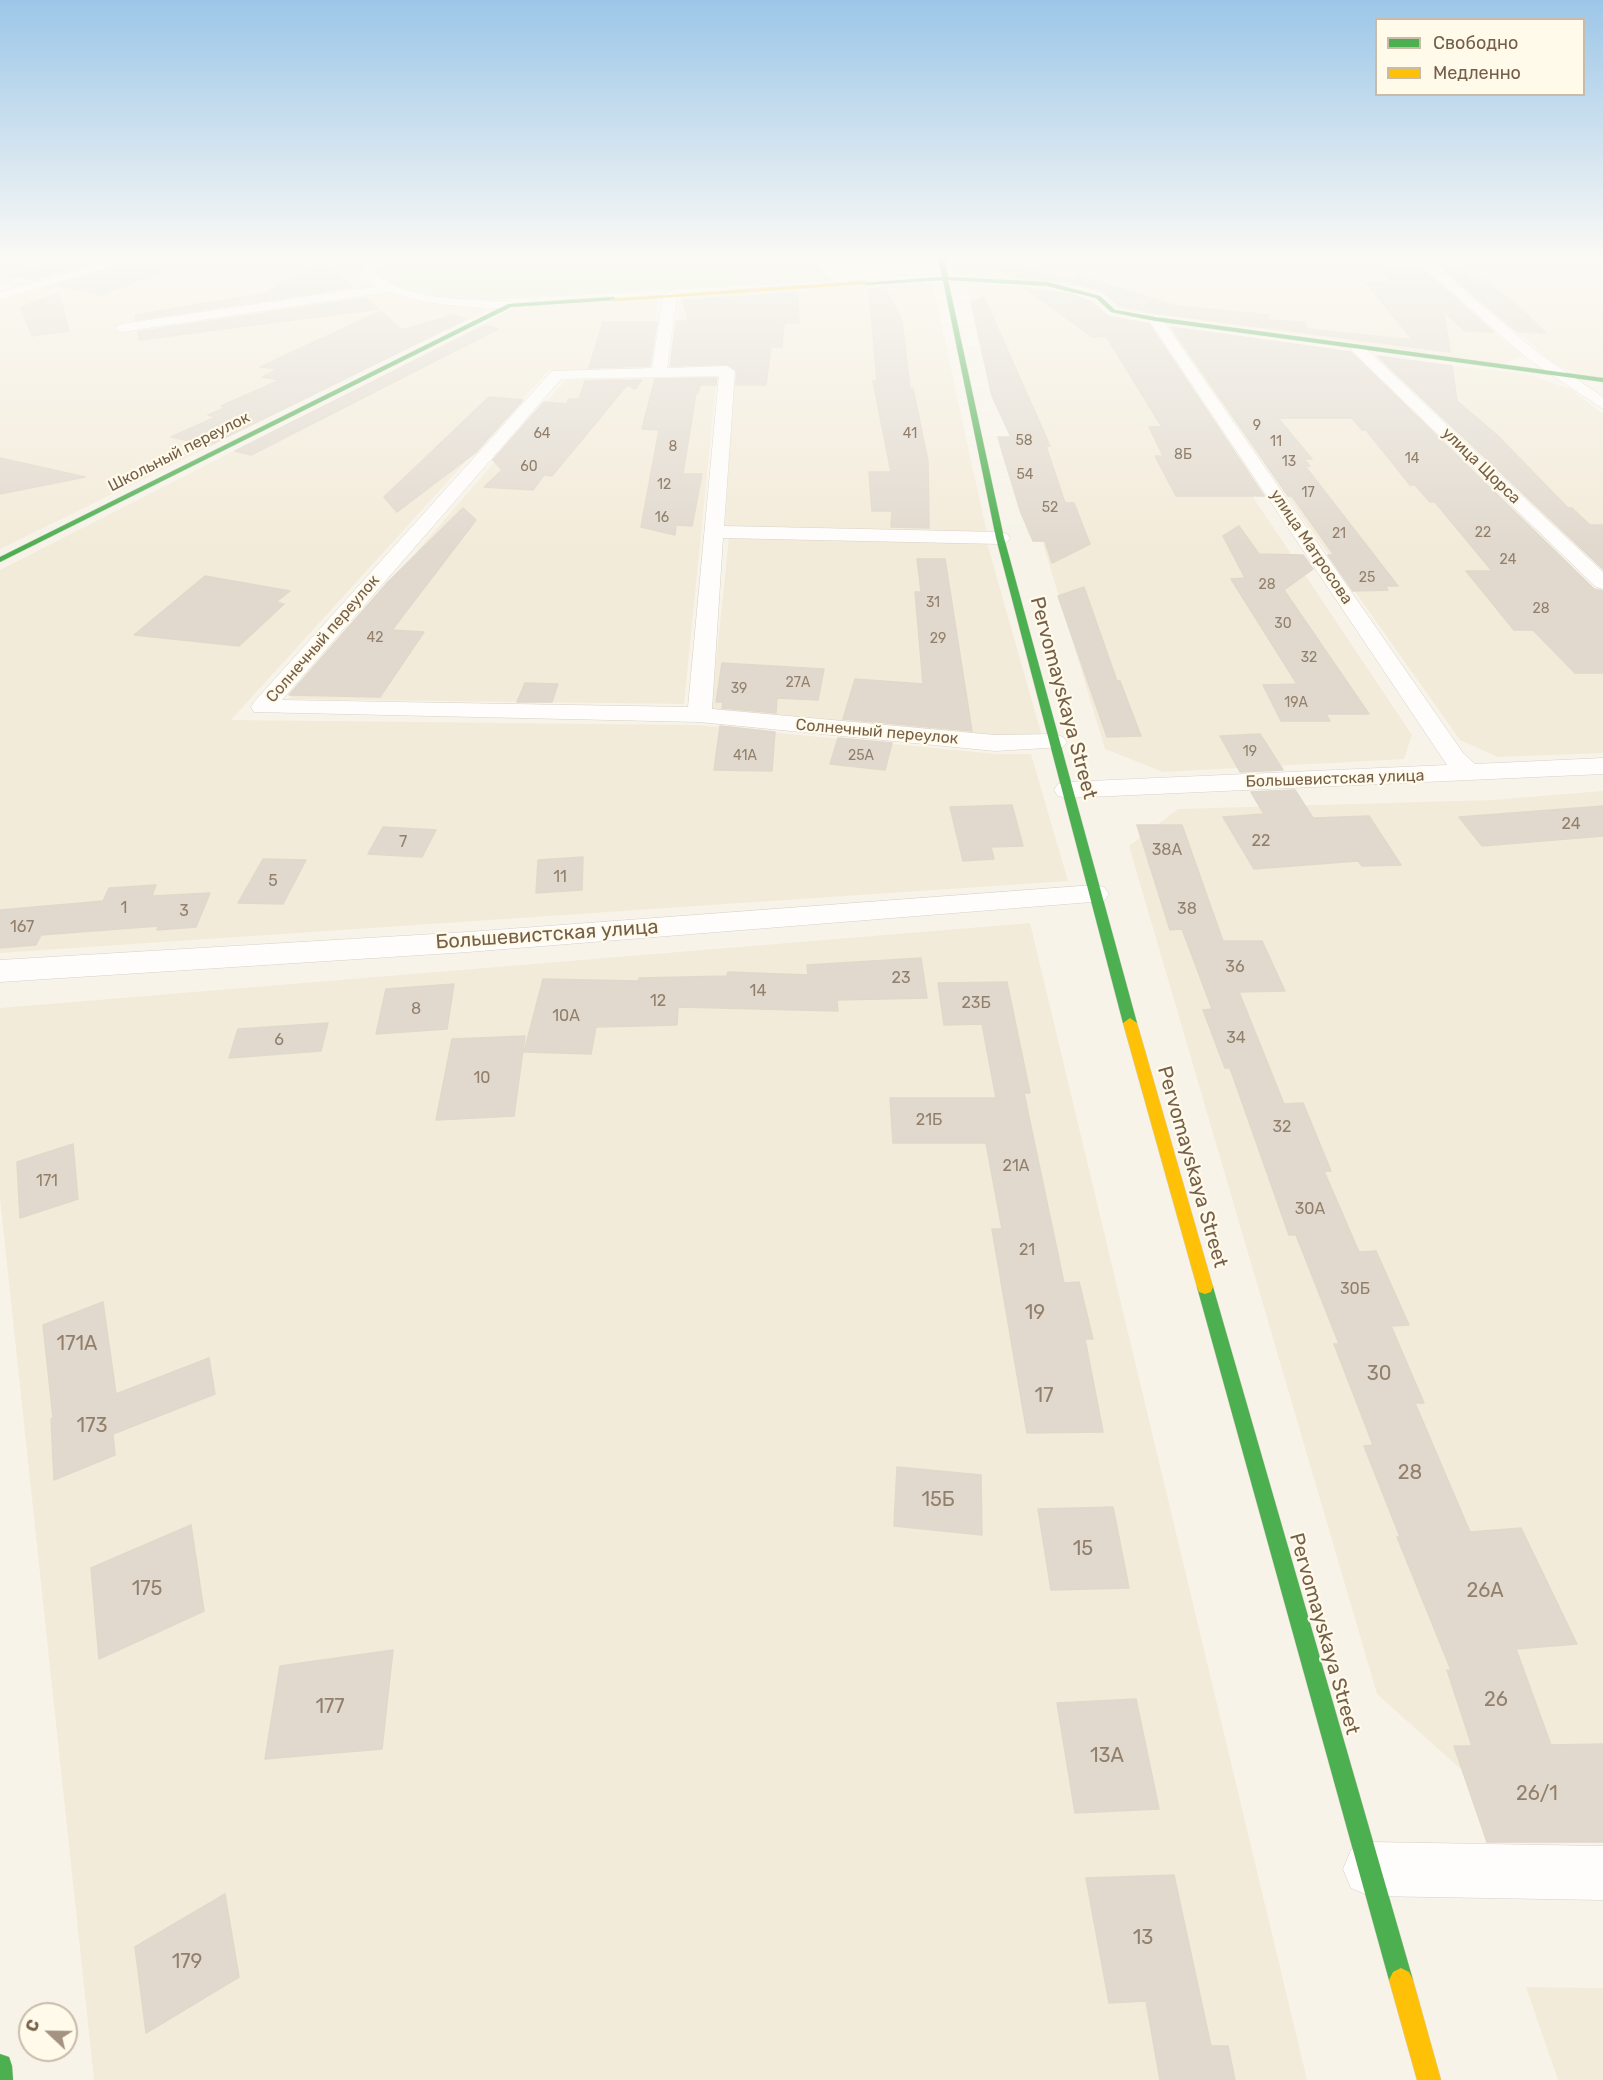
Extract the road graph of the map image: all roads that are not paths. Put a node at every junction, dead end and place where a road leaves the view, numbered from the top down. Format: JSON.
{"nodes":[{"id":1,"x":410,"y":355,"type":"edge"},
{"id":2,"x":661,"y":355,"type":"edge"},
{"id":3,"x":961,"y":355,"type":"edge"},
{"id":4,"x":1179,"y":355,"type":"edge"},
{"id":5,"x":1364,"y":355,"type":"edge"},
{"id":6,"x":1404,"y":355,"type":"edge"},
{"id":7,"x":1532,"y":355,"type":"edge"},
{"id":8,"x":658,"y":373,"type":"junction"},
{"id":9,"x":1564,"y":376,"type":"junction"},
{"id":10,"x":1603,"y":380,"type":"edge"},
{"id":11,"x":1603,"y":404,"type":"edge"},
{"id":12,"x":716,"y":532,"type":"junction"},
{"id":13,"x":1000,"y":538,"type":"junction"},
{"id":14,"x":0,"y":560,"type":"edge"},
{"id":15,"x":1603,"y":584,"type":"edge"},
{"id":16,"x":699,"y":715,"type":"junction"},
{"id":17,"x":1054,"y":742,"type":"junction"},
{"id":18,"x":1603,"y":766,"type":"edge"},
{"id":19,"x":1469,"y":774,"type":"junction"},
{"id":20,"x":1067,"y":790,"type":"junction"},
{"id":21,"x":1094,"y":894,"type":"junction"},
{"id":22,"x":0,"y":971,"type":"edge"},
{"id":23,"x":1370,"y":1869,"type":"junction"},
{"id":24,"x":1603,"y":1873,"type":"edge"},
{"id":25,"x":0,"y":2066,"type":"edge"},
{"id":26,"x":1,"y":2080,"type":"edge"},
{"id":27,"x":1429,"y":2080,"type":"edge"}],
"edges":[{"from":1,"to":14,"type":"street","name":"Школьный переулок"},
{"from":2,"to":8,"type":"street"},
{"from":3,"to":13,"type":"street","name":"Pervomayskaya Street"},
{"from":4,"to":19,"type":"street","name":"улица Матросова"},
{"from":5,"to":15,"type":"street","name":"улица Щорса"},
{"from":6,"to":9,"type":"street","name":"Школьный переулок"},
{"from":7,"to":9,"type":"street"},
{"from":8,"to":12,"type":"street","name":"Солнечный переулок"},
{"from":8,"to":16,"type":"street","name":"Солнечный переулок"},
{"from":9,"to":10,"type":"street","name":"Школьный переулок"},
{"from":9,"to":11,"type":"street"},
{"from":12,"to":13,"type":"street"},
{"from":12,"to":16,"type":"street","name":"Солнечный переулок"},
{"from":13,"to":17,"type":"street","name":"Pervomayskaya Street"},
{"from":16,"to":17,"type":"street","name":"Солнечный переулок"},
{"from":17,"to":20,"type":"street","name":"Pervomayskaya Street"},
{"from":18,"to":19,"type":"street","name":"Большевистская улица"},
{"from":19,"to":20,"type":"street","name":"Большевистская улица"},
{"from":20,"to":21,"type":"street","name":"Pervomayskaya Street"},
{"from":21,"to":22,"type":"street","name":"Большевистская улица"},
{"from":21,"to":23,"type":"street","name":"Pervomayskaya Street"},
{"from":23,"to":24,"type":"street"},
{"from":23,"to":27,"type":"street","name":"Pervomayskaya Street"},
{"from":25,"to":26,"type":"street"}]}
